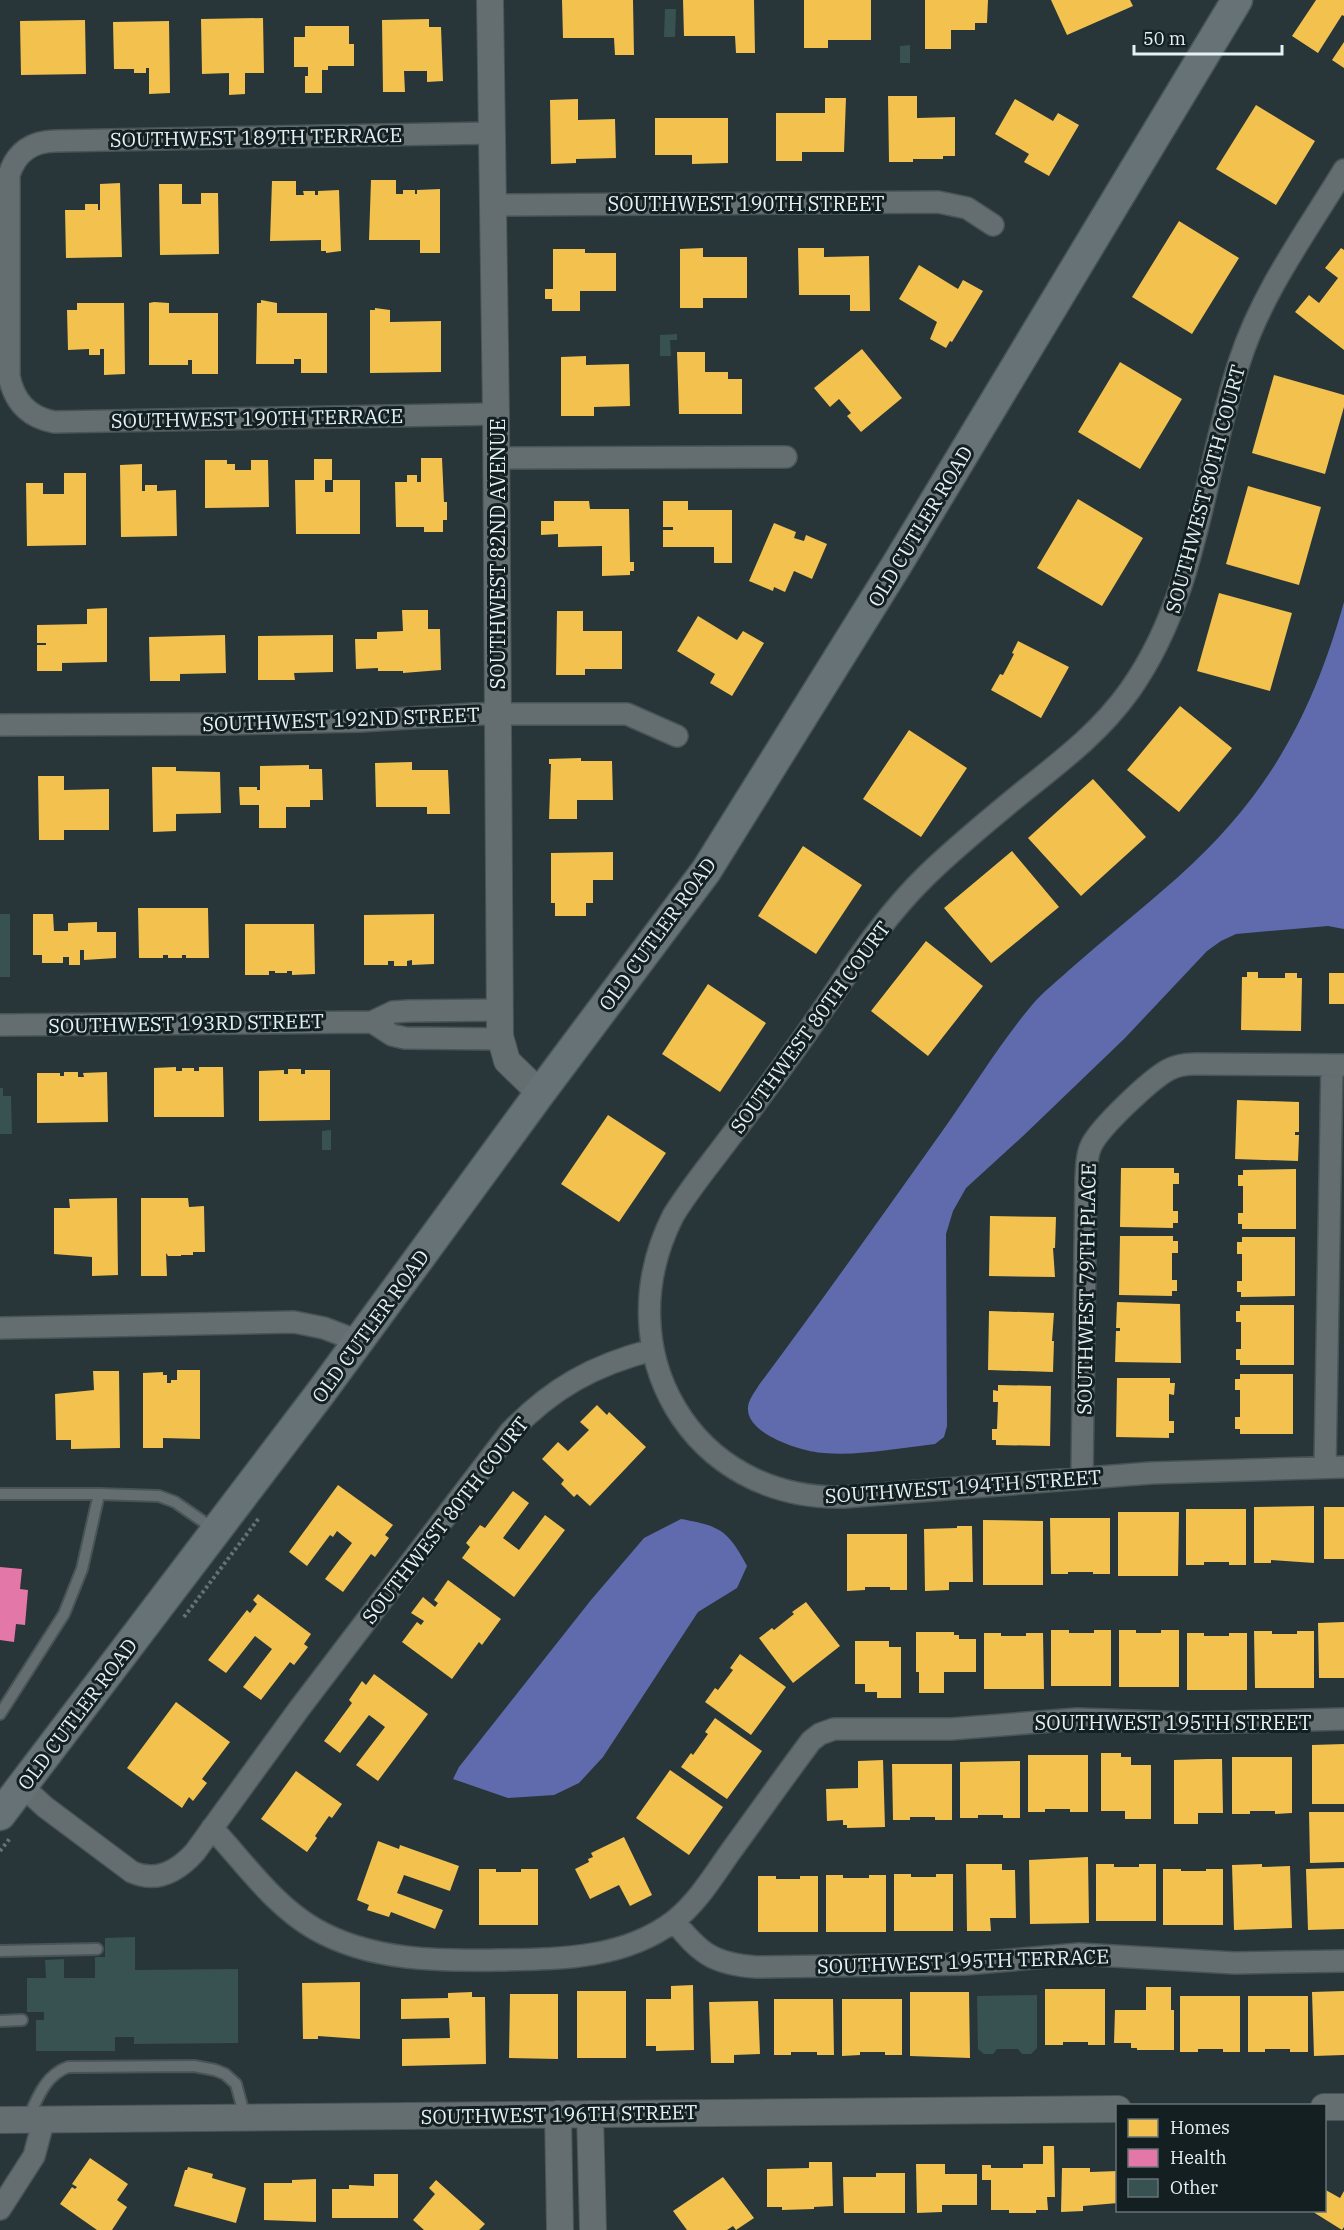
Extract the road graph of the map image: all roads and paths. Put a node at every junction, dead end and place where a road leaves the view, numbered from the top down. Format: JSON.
{"nodes":[{"id":1,"x":490,"y":0,"type":"edge"},
{"id":2,"x":1237,"y":0,"type":"edge"},
{"id":3,"x":492,"y":133,"type":"junction"},
{"id":4,"x":1344,"y":170,"type":"edge"},
{"id":5,"x":493,"y":205,"type":"junction"},
{"id":6,"x":993,"y":225,"type":"dead end"},
{"id":7,"x":22,"y":406,"type":"joint"},
{"id":8,"x":496,"y":414,"type":"junction"},
{"id":9,"x":786,"y":457,"type":"dead end"},
{"id":10,"x":497,"y":458,"type":"junction"},
{"id":11,"x":499,"y":715,"type":"junction"},
{"id":12,"x":0,"y":725,"type":"edge"},
{"id":13,"x":677,"y":736,"type":"dead end"},
{"id":14,"x":425,"y":1010,"type":"junction"},
{"id":15,"x":500,"y":1010,"type":"junction"},
{"id":16,"x":372,"y":1022,"type":"junction"},
{"id":17,"x":0,"y":1025,"type":"edge"},
{"id":18,"x":426,"y":1040,"type":"junction"},
{"id":19,"x":500,"y":1040,"type":"junction"},
{"id":20,"x":1338,"y":1065,"type":"edge"},
{"id":21,"x":540,"y":1093,"type":"junction"},
{"id":22,"x":1,"y":1328,"type":"edge"},
{"id":23,"x":358,"y":1341,"type":"junction"},
{"id":24,"x":652,"y":1350,"type":"junction"},
{"id":25,"x":1334,"y":1467,"type":"edge"},
{"id":26,"x":1082,"y":1478,"type":"junction"},
{"id":27,"x":0,"y":1494,"type":"edge"},
{"id":28,"x":99,"y":1494,"type":"junction"},
{"id":29,"x":218,"y":1531,"type":"junction"},
{"id":30,"x":0,"y":1714,"type":"edge"},
{"id":31,"x":1344,"y":1719,"type":"edge"},
{"id":32,"x":22,"y":1786,"type":"junction"},
{"id":33,"x":0,"y":1815,"type":"edge"},
{"id":34,"x":212,"y":1828,"type":"junction"},
{"id":35,"x":674,"y":1921,"type":"junction"},
{"id":36,"x":96,"y":1949,"type":"dead end"},
{"id":37,"x":0,"y":1952,"type":"edge"},
{"id":38,"x":1344,"y":1961,"type":"edge"},
{"id":39,"x":22,"y":2020,"type":"dead end"},
{"id":40,"x":0,"y":2021,"type":"edge"},
{"id":41,"x":1326,"y":2107,"type":"edge"},
{"id":42,"x":1344,"y":2107,"type":"edge"},
{"id":43,"x":1116,"y":2109,"type":"edge"},
{"id":44,"x":558,"y":2114,"type":"junction"},
{"id":45,"x":590,"y":2114,"type":"junction"},
{"id":46,"x":245,"y":2117,"type":"junction"},
{"id":47,"x":36,"y":2119,"type":"junction"},
{"id":48,"x":0,"y":2120,"type":"edge"},
{"id":49,"x":0,"y":2209,"type":"edge"},
{"id":50,"x":560,"y":2230,"type":"edge"},
{"id":51,"x":592,"y":2230,"type":"edge"}],
"edges":[{"from":1,"to":3,"type":"street","name":"SOUTHWEST 82ND AVENUE"},
{"from":2,"to":21,"type":"main road","name":"OLD CUTLER ROAD"},
{"from":3,"to":5,"type":"street","name":"SOUTHWEST 82ND AVENUE"},
{"from":3,"to":7,"type":"street","name":"SOUTHWEST 189TH TERRACE"},
{"from":4,"to":24,"type":"street","name":"SOUTHWEST 80TH COURT"},
{"from":5,"to":6,"type":"street","name":"SOUTHWEST 190TH STREET"},
{"from":5,"to":8,"type":"street","name":"SOUTHWEST 82ND AVENUE"},
{"from":7,"to":8,"type":"street","name":"SOUTHWEST 190TH TERRACE"},
{"from":8,"to":10,"type":"street","name":"SOUTHWEST 82ND AVENUE"},
{"from":9,"to":10,"type":"street"},
{"from":10,"to":11,"type":"street","name":"SOUTHWEST 82ND AVENUE"},
{"from":11,"to":12,"type":"street","name":"SOUTHWEST 192ND STREET"},
{"from":11,"to":13,"type":"street","name":"SOUTHWEST 192ND STREET"},
{"from":11,"to":15,"type":"street","name":"SOUTHWEST 82ND AVENUE"},
{"from":14,"to":15,"type":"street","name":"SOUTHWEST 193RD STREET"},
{"from":14,"to":16,"type":"street","name":"SOUTHWEST 193RD STREET"},
{"from":14,"to":18,"type":"street"},
{"from":15,"to":19,"type":"street","name":"SOUTHWEST 82ND AVENUE"},
{"from":16,"to":17,"type":"street","name":"SOUTHWEST 193RD STREET"},
{"from":16,"to":18,"type":"street","name":"SOUTHWEST 193RD STREET"},
{"from":18,"to":19,"type":"street","name":"SOUTHWEST 193RD STREET"},
{"from":19,"to":21,"type":"street","name":"SOUTHWEST 82ND AVENUE"},
{"from":20,"to":25,"type":"street"},
{"from":20,"to":26,"type":"street","name":"SOUTHWEST 79TH PLACE"},
{"from":21,"to":23,"type":"main road","name":"OLD CUTLER ROAD"},
{"from":22,"to":23,"type":"street"},
{"from":23,"to":29,"type":"main road","name":"OLD CUTLER ROAD"},
{"from":24,"to":26,"type":"street","name":"SOUTHWEST 194TH STREET"},
{"from":24,"to":34,"type":"street","name":"SOUTHWEST 80TH COURT"},
{"from":25,"to":26,"type":"street","name":"SOUTHWEST 194TH STREET"},
{"from":27,"to":28,"type":"lane"},
{"from":28,"to":29,"type":"lane"},
{"from":28,"to":30,"type":"lane"},
{"from":29,"to":32,"type":"main road","name":"OLD CUTLER ROAD"},
{"from":31,"to":35,"type":"street","name":"SOUTHWEST 195TH STREET"},
{"from":32,"to":33,"type":"main road","name":"OLD CUTLER ROAD"},
{"from":32,"to":34,"type":"street"},
{"from":34,"to":35,"type":"street"},
{"from":35,"to":38,"type":"street","name":"SOUTHWEST 195TH TERRACE"},
{"from":36,"to":37,"type":"lane"},
{"from":39,"to":40,"type":"lane"},
{"from":41,"to":42,"type":"street"},
{"from":43,"to":45,"type":"street","name":"SOUTHWEST 196TH STREET"},
{"from":44,"to":45,"type":"street","name":"SOUTHWEST 196TH STREET"},
{"from":44,"to":46,"type":"street","name":"SOUTHWEST 196TH STREET"},
{"from":44,"to":50,"type":"street"},
{"from":45,"to":51,"type":"street"},
{"from":46,"to":47,"type":"street","name":"SOUTHWEST 196TH STREET"},
{"from":46,"to":47,"type":"lane"},
{"from":47,"to":48,"type":"street","name":"SOUTHWEST 196TH STREET"},
{"from":47,"to":49,"type":"street"}]}
